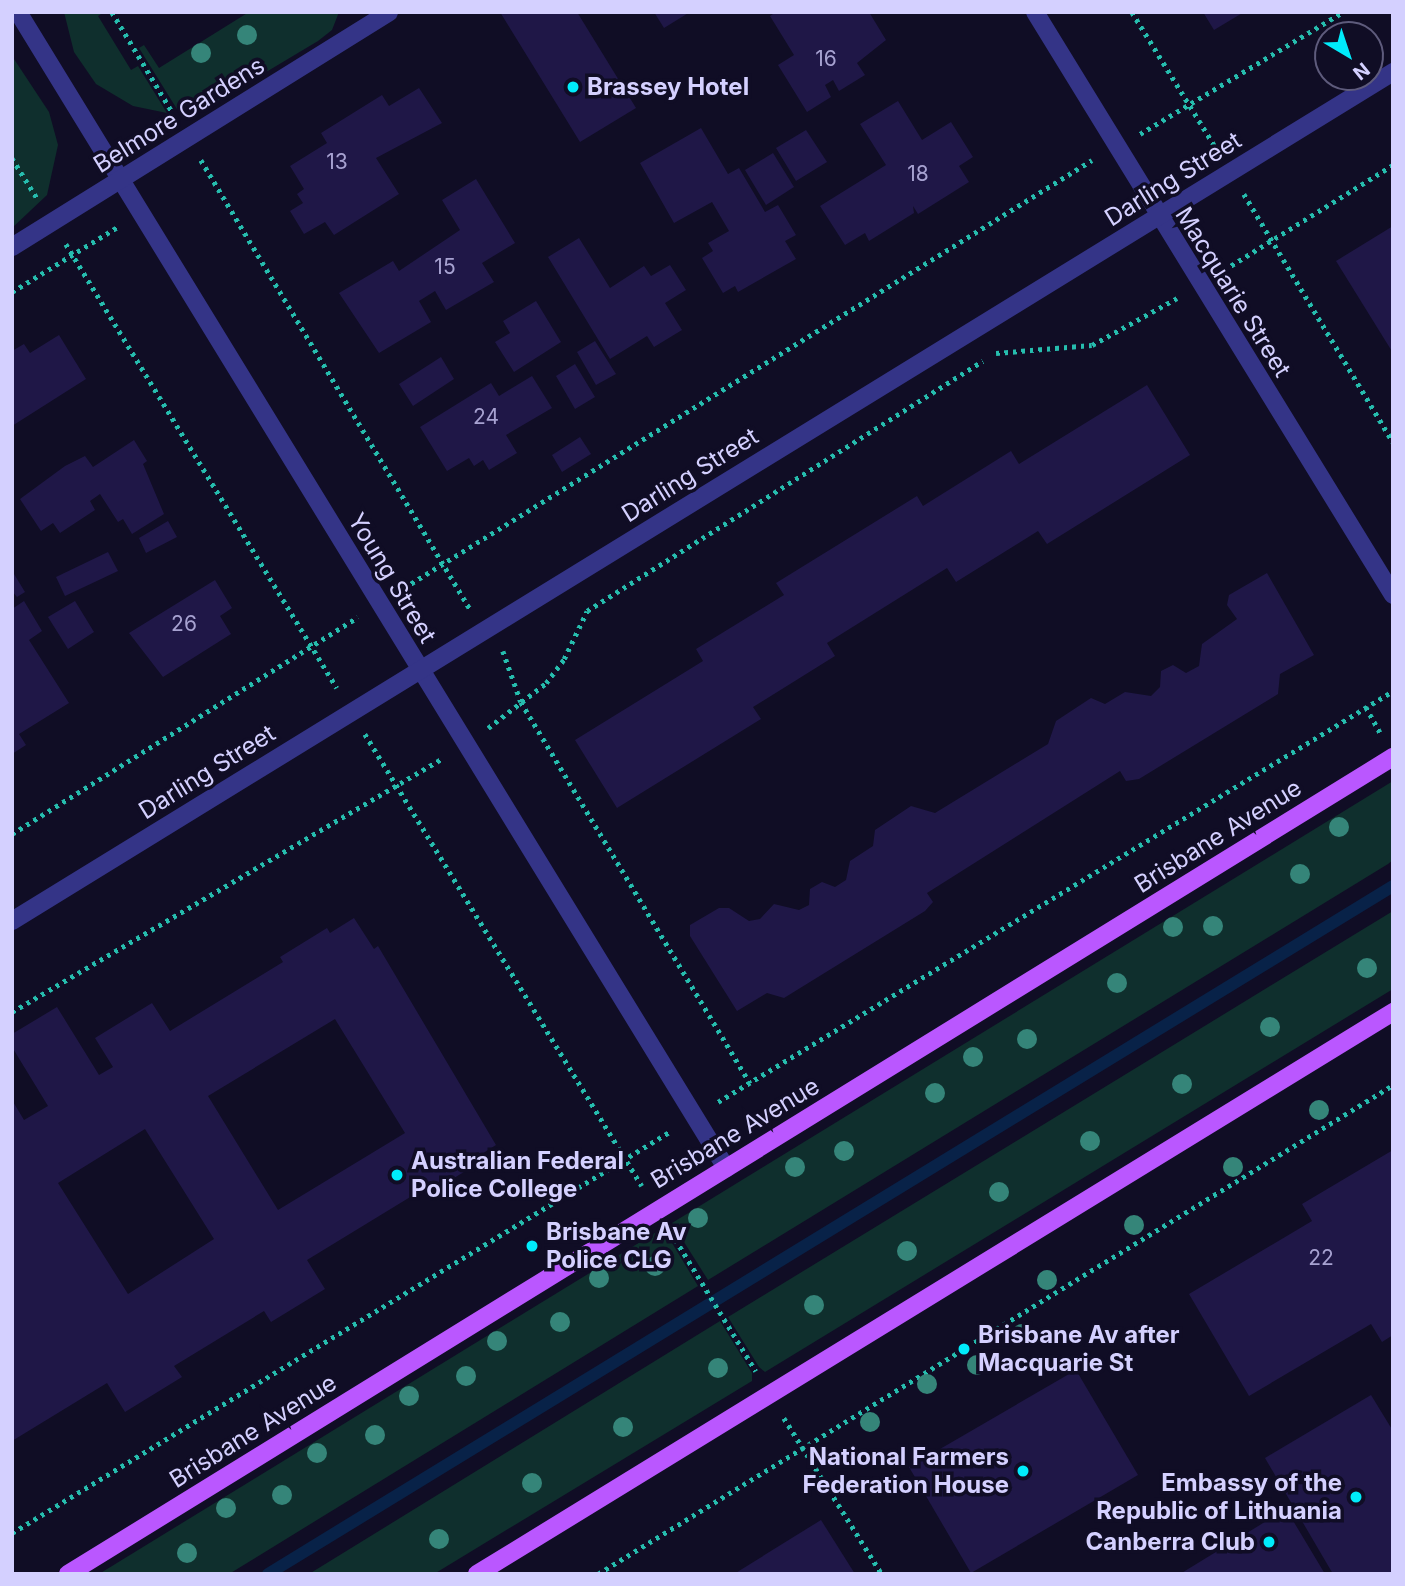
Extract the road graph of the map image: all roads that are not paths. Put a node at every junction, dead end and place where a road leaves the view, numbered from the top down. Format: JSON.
{"nodes":[{"id":1,"x":18,"y":12,"type":"edge"},
{"id":2,"x":389,"y":12,"type":"edge"},
{"id":3,"x":1035,"y":12,"type":"edge"},
{"id":4,"x":368,"y":18,"type":"edge"},
{"id":5,"x":1393,"y":72,"type":"edge"},
{"id":6,"x":121,"y":180,"type":"junction"},
{"id":7,"x":1158,"y":216,"type":"junction"},
{"id":8,"x":12,"y":247,"type":"edge"},
{"id":9,"x":1393,"y":595,"type":"edge"},
{"id":10,"x":420,"y":670,"type":"junction"},
{"id":11,"x":1393,"y":757,"type":"edge"},
{"id":12,"x":12,"y":920,"type":"edge"},
{"id":13,"x":1393,"y":1012,"type":"edge"},
{"id":14,"x":726,"y":1168,"type":"junction"},
{"id":15,"x":68,"y":1574,"type":"edge"},
{"id":16,"x":477,"y":1574,"type":"edge"}],
"edges":[{"from":1,"to":6,"type":"street","name":"Young Street"},
{"from":2,"to":4,"type":"street","name":"Belmore Gardens"},
{"from":3,"to":7,"type":"street","name":"Macquarie Street"},
{"from":4,"to":6,"type":"street","name":"Belmore Gardens"},
{"from":5,"to":7,"type":"street","name":"Darling Street"},
{"from":6,"to":8,"type":"street","name":"Belmore Gardens"},
{"from":6,"to":10,"type":"street","name":"Young Street"},
{"from":7,"to":9,"type":"street","name":"Macquarie Street"},
{"from":7,"to":10,"type":"street","name":"Darling Street"},
{"from":10,"to":12,"type":"street","name":"Darling Street"},
{"from":10,"to":14,"type":"street","name":"Young Street"},
{"from":11,"to":14,"type":"main road","name":"Brisbane Avenue"},
{"from":13,"to":16,"type":"main road"},
{"from":14,"to":15,"type":"main road","name":"Brisbane Avenue"}]}
